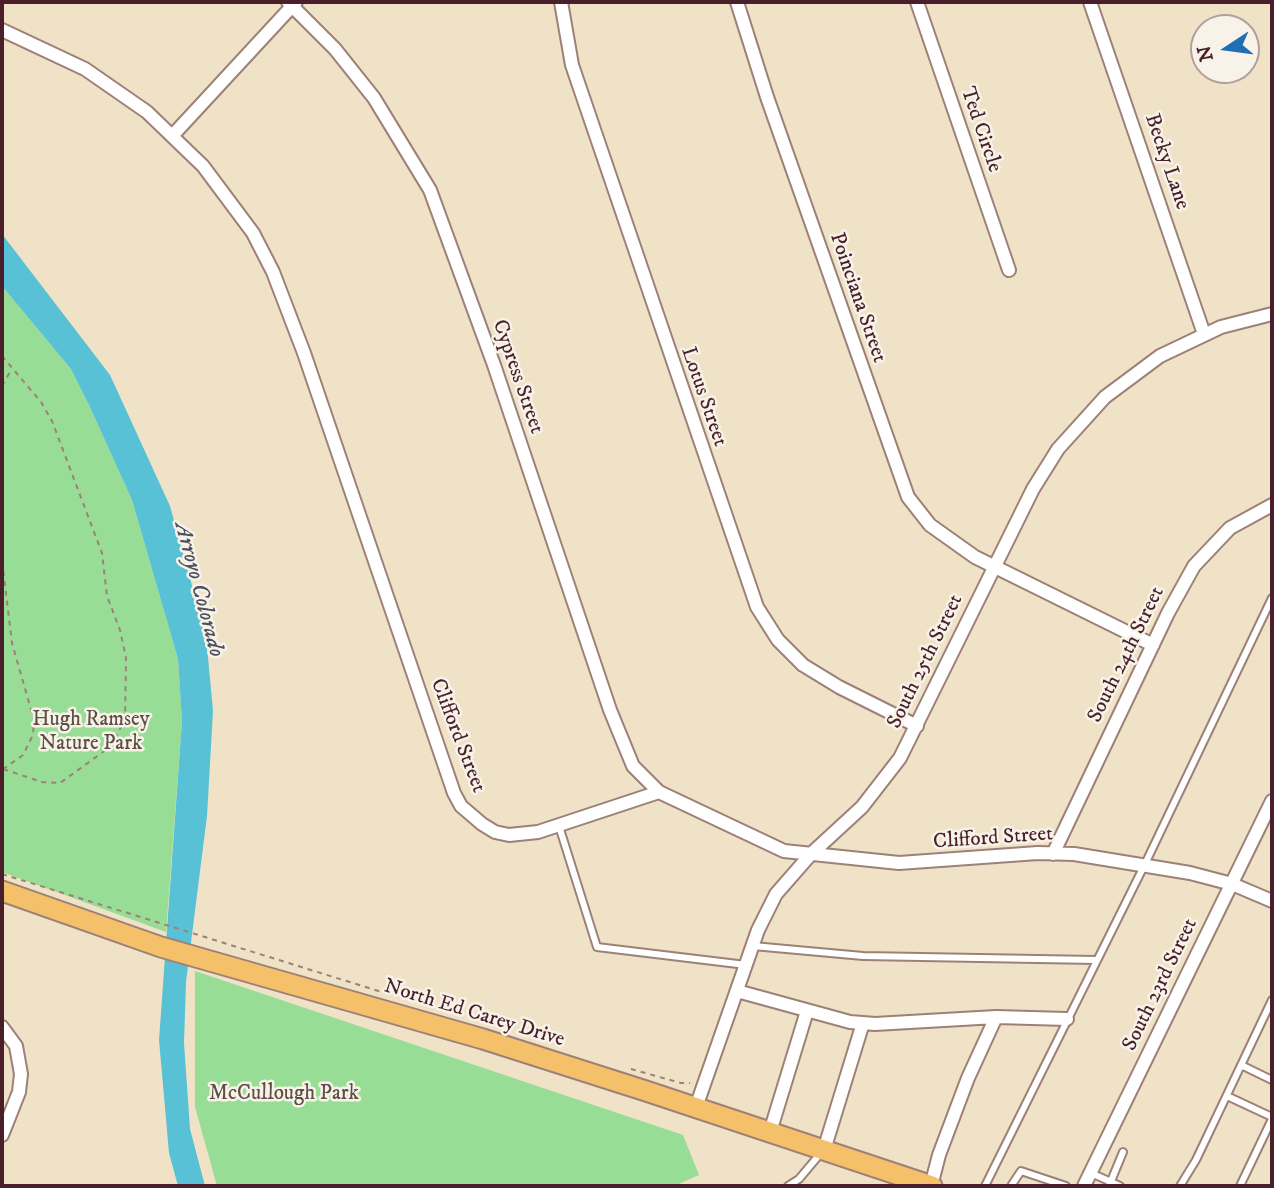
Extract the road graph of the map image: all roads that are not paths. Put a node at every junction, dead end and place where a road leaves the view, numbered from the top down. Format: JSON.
{"nodes":[{"id":1,"x":561,"y":2,"type":"edge"},
{"id":2,"x":737,"y":2,"type":"edge"},
{"id":3,"x":917,"y":2,"type":"edge"},
{"id":4,"x":1090,"y":2,"type":"edge"},
{"id":5,"x":292,"y":3,"type":"edge"},
{"id":6,"x":2,"y":30,"type":"edge"},
{"id":7,"x":173,"y":135,"type":"junction"},
{"id":8,"x":1009,"y":270,"type":"dead end"},
{"id":9,"x":1272,"y":314,"type":"edge"},
{"id":10,"x":1204,"y":334,"type":"junction"},
{"id":11,"x":1272,"y":505,"type":"edge"},
{"id":12,"x":995,"y":568,"type":"junction"},
{"id":13,"x":1272,"y":598,"type":"edge"},
{"id":14,"x":1153,"y":645,"type":"junction"},
{"id":15,"x":917,"y":726,"type":"junction"},
{"id":16,"x":659,"y":792,"type":"junction"},
{"id":17,"x":1272,"y":801,"type":"edge"},
{"id":18,"x":559,"y":826,"type":"junction"},
{"id":19,"x":810,"y":854,"type":"junction"},
{"id":20,"x":1053,"y":854,"type":"junction"},
{"id":21,"x":1145,"y":864,"type":"junction"},
{"id":22,"x":1232,"y":884,"type":"junction"},
{"id":23,"x":2,"y":891,"type":"edge"},
{"id":24,"x":1272,"y":901,"type":"edge"},
{"id":25,"x":753,"y":946,"type":"junction"},
{"id":26,"x":1096,"y":960,"type":"junction"},
{"id":27,"x":746,"y":965,"type":"junction"},
{"id":28,"x":737,"y":991,"type":"junction"},
{"id":29,"x":1272,"y":1000,"type":"edge"},
{"id":30,"x":807,"y":1011,"type":"junction"},
{"id":31,"x":1270,"y":1011,"type":"edge"},
{"id":32,"x":996,"y":1017,"type":"junction"},
{"id":33,"x":1067,"y":1019,"type":"junction"},
{"id":34,"x":863,"y":1023,"type":"junction"},
{"id":35,"x":2,"y":1027,"type":"edge"},
{"id":36,"x":1241,"y":1065,"type":"junction"},
{"id":37,"x":1272,"y":1080,"type":"edge"},
{"id":38,"x":1227,"y":1096,"type":"junction"},
{"id":39,"x":696,"y":1107,"type":"junction"},
{"id":40,"x":1272,"y":1118,"type":"edge"},
{"id":41,"x":771,"y":1132,"type":"junction"},
{"id":42,"x":2,"y":1135,"type":"edge"},
{"id":43,"x":824,"y":1150,"type":"junction"},
{"id":44,"x":1123,"y":1152,"type":"dead end"},
{"id":45,"x":1091,"y":1173,"type":"junction"},
{"id":46,"x":1109,"y":1184,"type":"edge"},
{"id":47,"x":788,"y":1186,"type":"edge"},
{"id":48,"x":931,"y":1186,"type":"edge"},
{"id":49,"x":985,"y":1186,"type":"edge"},
{"id":50,"x":1011,"y":1186,"type":"edge"},
{"id":51,"x":1066,"y":1186,"type":"edge"},
{"id":52,"x":1084,"y":1186,"type":"edge"},
{"id":53,"x":1120,"y":1186,"type":"edge"},
{"id":54,"x":1180,"y":1186,"type":"edge"},
{"id":55,"x":1240,"y":1186,"type":"edge"}],
"edges":[{"from":1,"to":15,"type":"street","name":"Lotus Street"},
{"from":2,"to":12,"type":"street","name":"Poinciana Street"},
{"from":3,"to":8,"type":"street","name":"Ted Circle"},
{"from":4,"to":10,"type":"street","name":"Becky Lane"},
{"from":5,"to":7,"type":"street"},
{"from":5,"to":16,"type":"street","name":"Cypress Street"},
{"from":6,"to":7,"type":"street","name":"Clifford Street"},
{"from":7,"to":18,"type":"street","name":"Clifford Street"},
{"from":9,"to":10,"type":"street","name":"South 25th Street"},
{"from":10,"to":12,"type":"street","name":"South 25th Street"},
{"from":11,"to":14,"type":"street","name":"South 24th Street"},
{"from":12,"to":14,"type":"street","name":"Poinciana Street"},
{"from":12,"to":15,"type":"street","name":"South 25th Street"},
{"from":13,"to":21,"type":"lane"},
{"from":14,"to":20,"type":"street","name":"South 24th Street"},
{"from":15,"to":19,"type":"street","name":"South 25th Street"},
{"from":16,"to":18,"type":"street","name":"Clifford Street"},
{"from":16,"to":19,"type":"street","name":"Clifford Street"},
{"from":17,"to":22,"type":"street","name":"South 23rd Street"},
{"from":18,"to":27,"type":"lane"},
{"from":19,"to":20,"type":"street","name":"Clifford Street"},
{"from":19,"to":25,"type":"street","name":"South 25th Street"},
{"from":20,"to":21,"type":"street","name":"Clifford Street"},
{"from":21,"to":22,"type":"street","name":"Clifford Street"},
{"from":21,"to":26,"type":"lane"},
{"from":22,"to":24,"type":"street","name":"Clifford Street"},
{"from":22,"to":45,"type":"street","name":"South 23rd Street"},
{"from":23,"to":39,"type":"main road","name":"North Ed Carey Drive"},
{"from":25,"to":26,"type":"lane"},
{"from":25,"to":27,"type":"street","name":"South 25th Street"},
{"from":26,"to":33,"type":"lane"},
{"from":27,"to":28,"type":"street","name":"South 25th Street"},
{"from":28,"to":30,"type":"street"},
{"from":28,"to":39,"type":"street","name":"South 25th Street"},
{"from":29,"to":31,"type":"lane"},
{"from":30,"to":34,"type":"street"},
{"from":30,"to":41,"type":"street"},
{"from":31,"to":36,"type":"lane"},
{"from":32,"to":33,"type":"street"},
{"from":32,"to":34,"type":"street"},
{"from":32,"to":48,"type":"street"},
{"from":33,"to":49,"type":"lane"},
{"from":34,"to":43,"type":"street"},
{"from":35,"to":42,"type":"street"},
{"from":36,"to":37,"type":"lane"},
{"from":36,"to":38,"type":"lane"},
{"from":38,"to":40,"type":"lane"},
{"from":38,"to":54,"type":"lane"},
{"from":39,"to":41,"type":"main road","name":"North Ed Carey Drive"},
{"from":40,"to":55,"type":"lane"},
{"from":41,"to":43,"type":"main road","name":"North Ed Carey Drive"},
{"from":43,"to":47,"type":"lane"},
{"from":43,"to":48,"type":"main road","name":"North Ed Carey Drive"},
{"from":44,"to":46,"type":"lane"},
{"from":45,"to":46,"type":"lane"},
{"from":45,"to":52,"type":"street","name":"South 23rd Street"},
{"from":46,"to":53,"type":"lane"},
{"from":50,"to":51,"type":"lane"}]}
